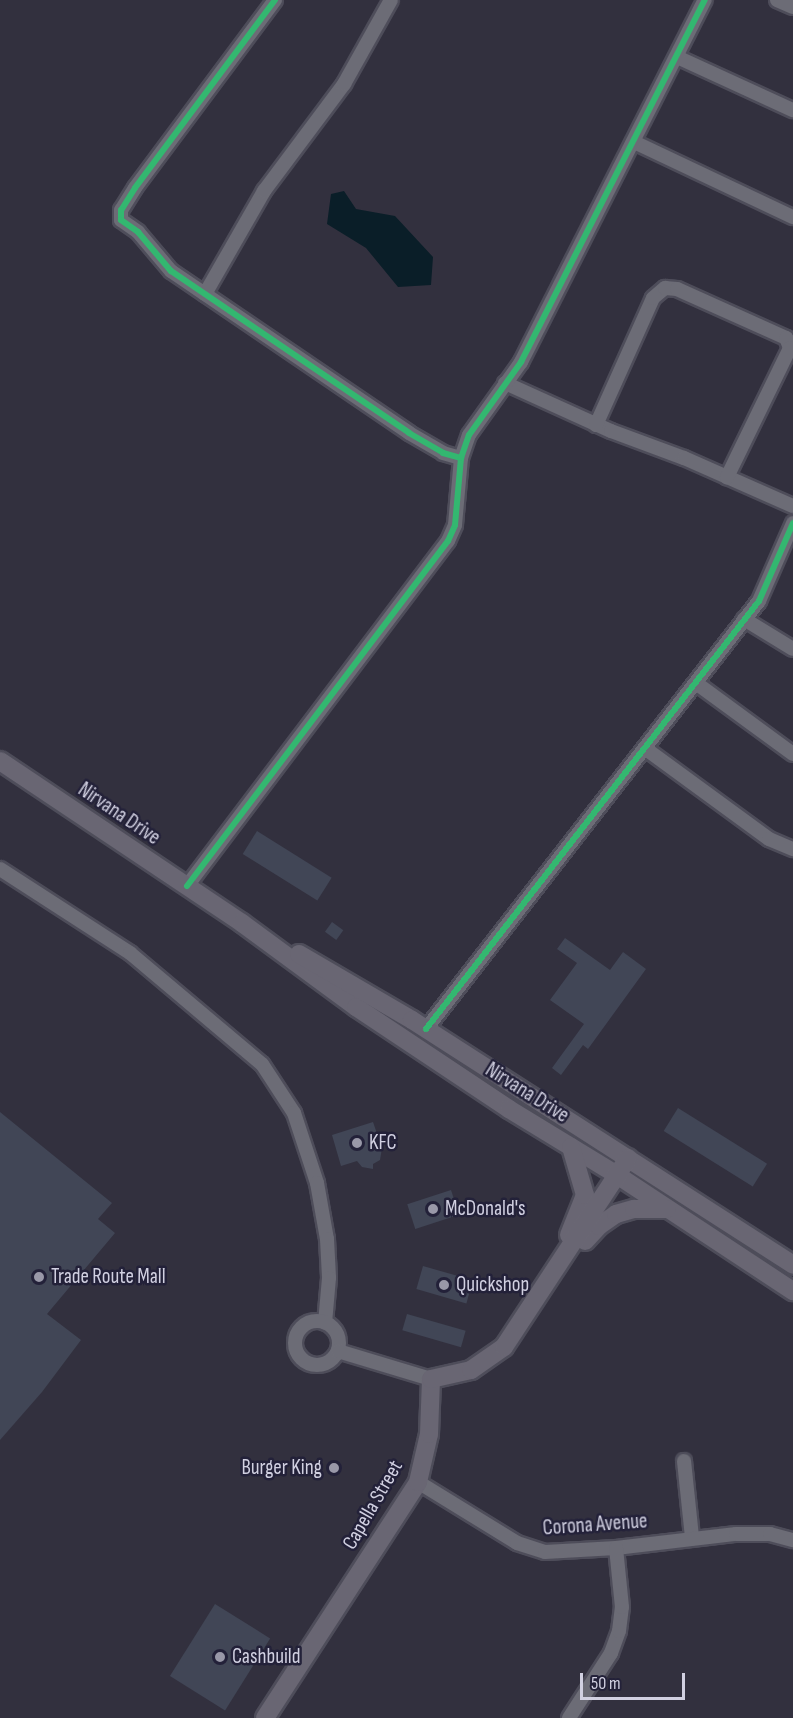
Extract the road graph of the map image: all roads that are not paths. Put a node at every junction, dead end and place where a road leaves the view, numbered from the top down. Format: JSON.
{"nodes":[{"id":1,"x":275,"y":0,"type":"edge"},
{"id":2,"x":391,"y":0,"type":"edge"},
{"id":3,"x":705,"y":0,"type":"edge"},
{"id":4,"x":777,"y":0,"type":"edge"},
{"id":5,"x":793,"y":7,"type":"edge"},
{"id":6,"x":677,"y":57,"type":"junction"},
{"id":7,"x":793,"y":110,"type":"edge"},
{"id":8,"x":634,"y":142,"type":"junction"},
{"id":9,"x":793,"y":217,"type":"edge"},
{"id":10,"x":205,"y":294,"type":"junction"},
{"id":11,"x":792,"y":348,"type":"edge"},
{"id":12,"x":505,"y":383,"type":"junction"},
{"id":13,"x":596,"y":424,"type":"junction"},
{"id":14,"x":461,"y":458,"type":"junction"},
{"id":15,"x":727,"y":477,"type":"junction"},
{"id":16,"x":793,"y":506,"type":"edge"},
{"id":17,"x":793,"y":523,"type":"edge"},
{"id":18,"x":744,"y":619,"type":"junction"},
{"id":19,"x":793,"y":649,"type":"edge"},
{"id":20,"x":696,"y":683,"type":"junction"},
{"id":21,"x":646,"y":749,"type":"junction"},
{"id":22,"x":793,"y":754,"type":"edge"},
{"id":23,"x":0,"y":762,"type":"edge"},
{"id":24,"x":793,"y":849,"type":"edge"},
{"id":25,"x":0,"y":869,"type":"edge"},
{"id":26,"x":187,"y":886,"type":"junction"},
{"id":27,"x":242,"y":923,"type":"junction"},
{"id":28,"x":426,"y":1029,"type":"junction"},
{"id":29,"x":571,"y":1147,"type":"junction"},
{"id":30,"x":628,"y":1158,"type":"junction"},
{"id":31,"x":617,"y":1175,"type":"junction"},
{"id":32,"x":667,"y":1209,"type":"junction"},
{"id":33,"x":793,"y":1265,"type":"edge"},
{"id":34,"x":551,"y":1278,"type":"junction"},
{"id":35,"x":793,"y":1291,"type":"edge"},
{"id":36,"x":325,"y":1323,"type":"junction"},
{"id":37,"x":338,"y":1351,"type":"junction"},
{"id":38,"x":431,"y":1379,"type":"junction"},
{"id":39,"x":684,"y":1461,"type":"dead end"},
{"id":40,"x":418,"y":1482,"type":"junction"},
{"id":41,"x":692,"y":1537,"type":"junction"},
{"id":42,"x":793,"y":1540,"type":"edge"},
{"id":43,"x":616,"y":1548,"type":"junction"},
{"id":44,"x":265,"y":1718,"type":"edge"},
{"id":45,"x":569,"y":1718,"type":"edge"}],
"edges":[{"from":1,"to":10,"type":"street"},
{"from":2,"to":10,"type":"street"},
{"from":3,"to":6,"type":"street"},
{"from":4,"to":5,"type":"street"},
{"from":6,"to":7,"type":"street"},
{"from":6,"to":8,"type":"street"},
{"from":8,"to":9,"type":"street"},
{"from":8,"to":12,"type":"street"},
{"from":10,"to":14,"type":"street"},
{"from":11,"to":13,"type":"street"},
{"from":11,"to":15,"type":"street"},
{"from":12,"to":13,"type":"street"},
{"from":12,"to":14,"type":"street"},
{"from":13,"to":15,"type":"street"},
{"from":14,"to":26,"type":"street"},
{"from":15,"to":16,"type":"street"},
{"from":17,"to":18,"type":"street"},
{"from":18,"to":19,"type":"street"},
{"from":18,"to":20,"type":"street"},
{"from":20,"to":21,"type":"street"},
{"from":20,"to":22,"type":"street"},
{"from":21,"to":24,"type":"street"},
{"from":21,"to":28,"type":"street"},
{"from":23,"to":26,"type":"main road","name":"Nirvana Drive"},
{"from":25,"to":36,"type":"street"},
{"from":26,"to":27,"type":"main road","name":"Nirvana Drive"},
{"from":27,"to":28,"type":"main road","name":"Nirvana Drive"},
{"from":27,"to":29,"type":"main road","name":"Nirvana Drive"},
{"from":28,"to":30,"type":"main road","name":"Nirvana Drive"},
{"from":29,"to":31,"type":"main road","name":"Nirvana Drive"},
{"from":29,"to":34,"type":"main road"},
{"from":30,"to":31,"type":"main road"},
{"from":30,"to":33,"type":"main road","name":"Nirvana Drive"},
{"from":31,"to":32,"type":"main road","name":"Nirvana Drive"},
{"from":31,"to":34,"type":"main road"},
{"from":32,"to":34,"type":"main road"},
{"from":32,"to":35,"type":"main road","name":"Nirvana Drive"},
{"from":34,"to":38,"type":"main road"},
{"from":36,"to":37,"type":"street"},
{"from":36,"to":37,"type":"street"},
{"from":37,"to":38,"type":"street"},
{"from":38,"to":40,"type":"main road","name":"Capella Street"},
{"from":39,"to":41,"type":"street"},
{"from":40,"to":43,"type":"street","name":"Corona Avenue"},
{"from":40,"to":44,"type":"main road","name":"Capella Street"},
{"from":41,"to":42,"type":"street","name":"Corona Avenue"},
{"from":41,"to":43,"type":"street","name":"Corona Avenue"},
{"from":43,"to":45,"type":"street"}]}
